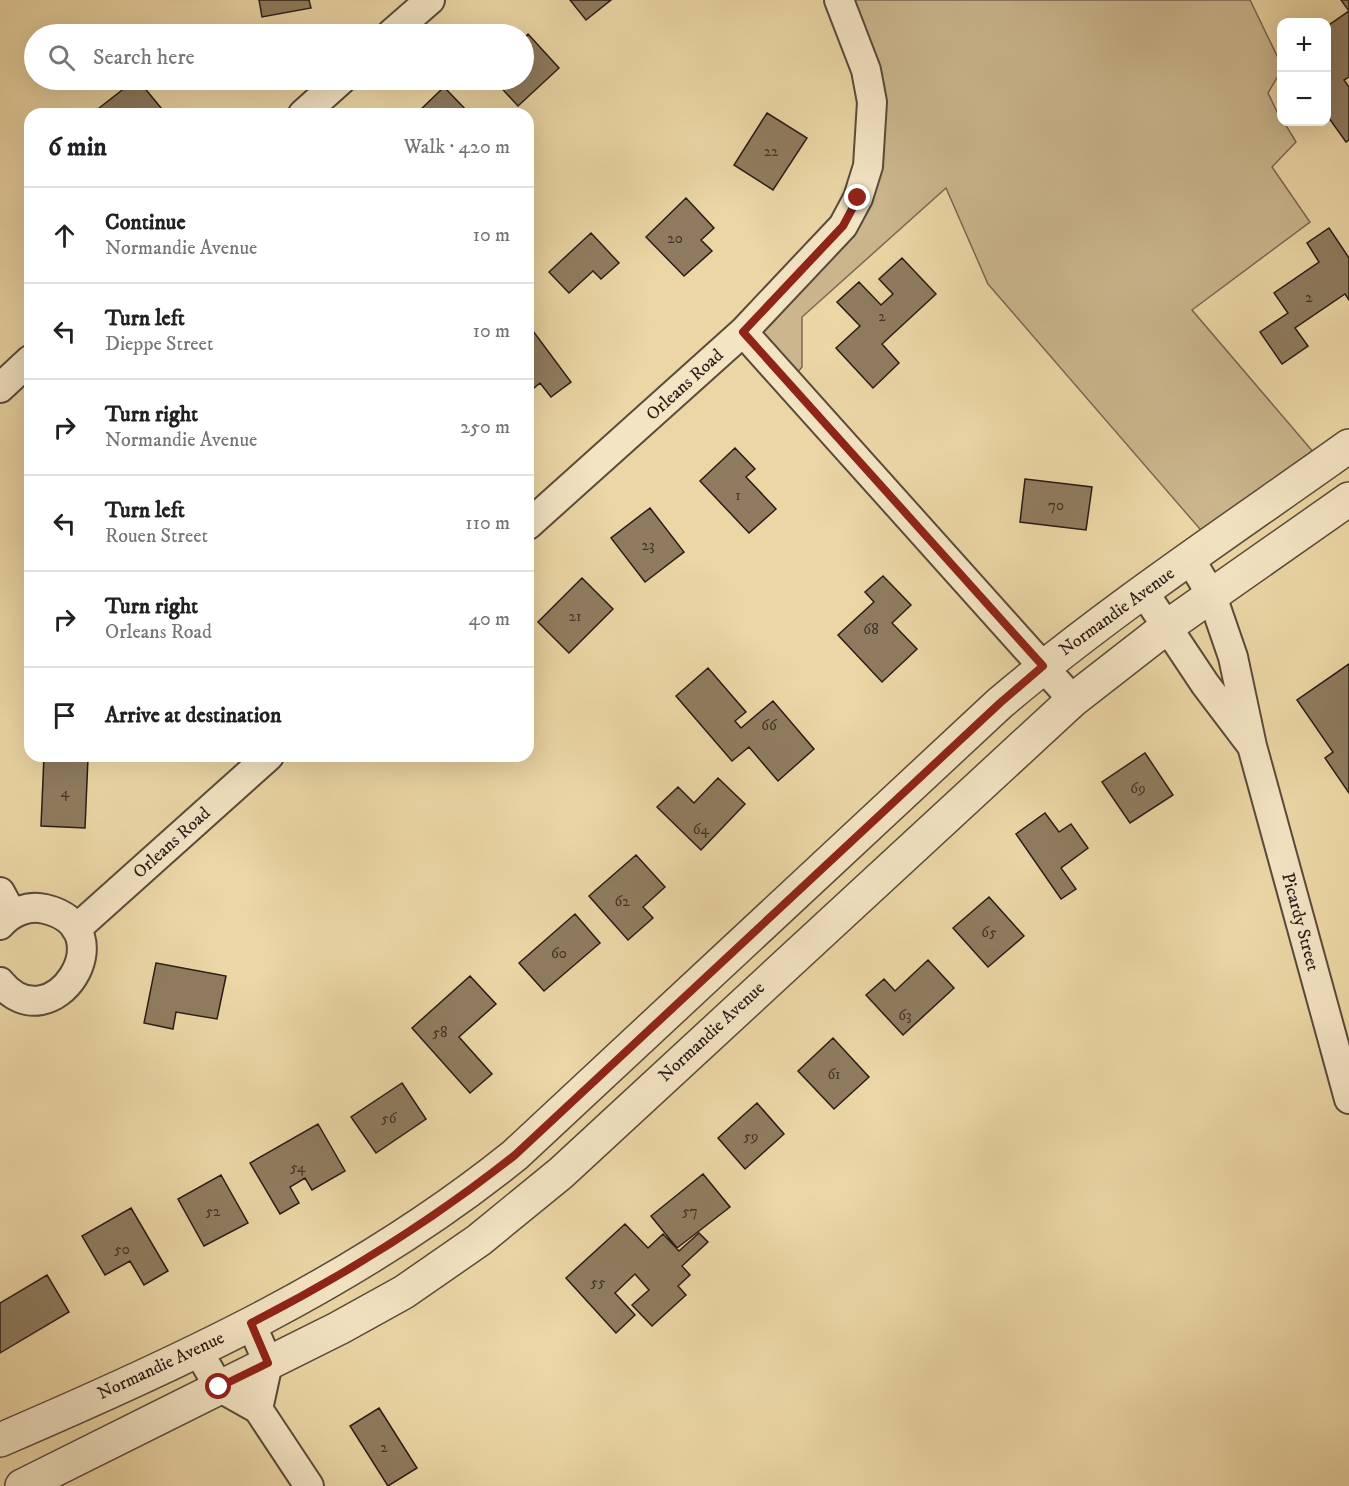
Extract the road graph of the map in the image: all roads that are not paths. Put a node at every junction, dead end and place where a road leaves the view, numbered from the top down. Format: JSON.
{"nodes":[{"id":1,"x":430,"y":0,"type":"edge"},
{"id":2,"x":839,"y":0,"type":"edge"},
{"id":3,"x":402,"y":24,"type":"edge"},
{"id":4,"x":330,"y":90,"type":"edge"},
{"id":5,"x":310,"y":108,"type":"edge"},
{"id":6,"x":743,"y":332,"type":"junction"},
{"id":7,"x":24,"y":366,"type":"edge"},
{"id":8,"x":0,"y":388,"type":"edge"},
{"id":9,"x":1349,"y":446,"type":"edge"},
{"id":10,"x":1349,"y":499,"type":"edge"},
{"id":11,"x":534,"y":520,"type":"edge"},
{"id":12,"x":1190,"y":559,"type":"junction"},
{"id":13,"x":1143,"y":591,"type":"junction"},
{"id":14,"x":1212,"y":596,"type":"junction"},
{"id":15,"x":1168,"y":626,"type":"junction"},
{"id":16,"x":1043,"y":666,"type":"junction"},
{"id":17,"x":1072,"y":700,"type":"junction"},
{"id":18,"x":1252,"y":746,"type":"junction"},
{"id":19,"x":262,"y":762,"type":"edge"},
{"id":20,"x":4,"y":910,"type":"edge"},
{"id":21,"x":76,"y":929,"type":"junction"},
{"id":22,"x":0,"y":982,"type":"edge"},
{"id":23,"x":1349,"y":1099,"type":"edge"},
{"id":24,"x":251,"y":1323,"type":"junction"},
{"id":25,"x":198,"y":1351,"type":"junction"},
{"id":26,"x":268,"y":1363,"type":"junction"},
{"id":27,"x":219,"y":1387,"type":"junction"},
{"id":28,"x":258,"y":1409,"type":"junction"},
{"id":29,"x":0,"y":1440,"type":"edge"},
{"id":30,"x":22,"y":1486,"type":"edge"},
{"id":31,"x":309,"y":1486,"type":"edge"}],
"edges":[{"from":1,"to":3,"type":"street"},
{"from":2,"to":6,"type":"street","name":"Orleans Road"},
{"from":4,"to":5,"type":"street"},
{"from":6,"to":11,"type":"street","name":"Orleans Road"},
{"from":6,"to":16,"type":"street"},
{"from":7,"to":8,"type":"street"},
{"from":9,"to":12,"type":"street","name":"Normandie Avenue"},
{"from":10,"to":14,"type":"street","name":"Normandie Avenue"},
{"from":12,"to":13,"type":"street","name":"Normandie Avenue"},
{"from":12,"to":14,"type":"street","name":"Picardy Street"},
{"from":13,"to":15,"type":"street","name":"Picardy Street"},
{"from":13,"to":16,"type":"street","name":"Normandie Avenue"},
{"from":14,"to":15,"type":"street","name":"Normandie Avenue"},
{"from":14,"to":18,"type":"street","name":"Picardy Street"},
{"from":15,"to":17,"type":"street","name":"Normandie Avenue"},
{"from":15,"to":18,"type":"street","name":"Picardy Street"},
{"from":16,"to":17,"type":"street"},
{"from":16,"to":24,"type":"street","name":"Normandie Avenue"},
{"from":17,"to":26,"type":"street","name":"Normandie Avenue"},
{"from":18,"to":23,"type":"street","name":"Picardy Street"},
{"from":19,"to":21,"type":"street","name":"Orleans Road"},
{"from":20,"to":21,"type":"street"},
{"from":21,"to":22,"type":"street"},
{"from":24,"to":25,"type":"street","name":"Normandie Avenue"},
{"from":24,"to":26,"type":"street"},
{"from":25,"to":27,"type":"street"},
{"from":25,"to":29,"type":"street","name":"Normandie Avenue"},
{"from":26,"to":27,"type":"street","name":"Normandie Avenue"},
{"from":26,"to":28,"type":"street"},
{"from":27,"to":28,"type":"street"},
{"from":27,"to":30,"type":"street","name":"Normandie Avenue"},
{"from":28,"to":31,"type":"street"}]}
